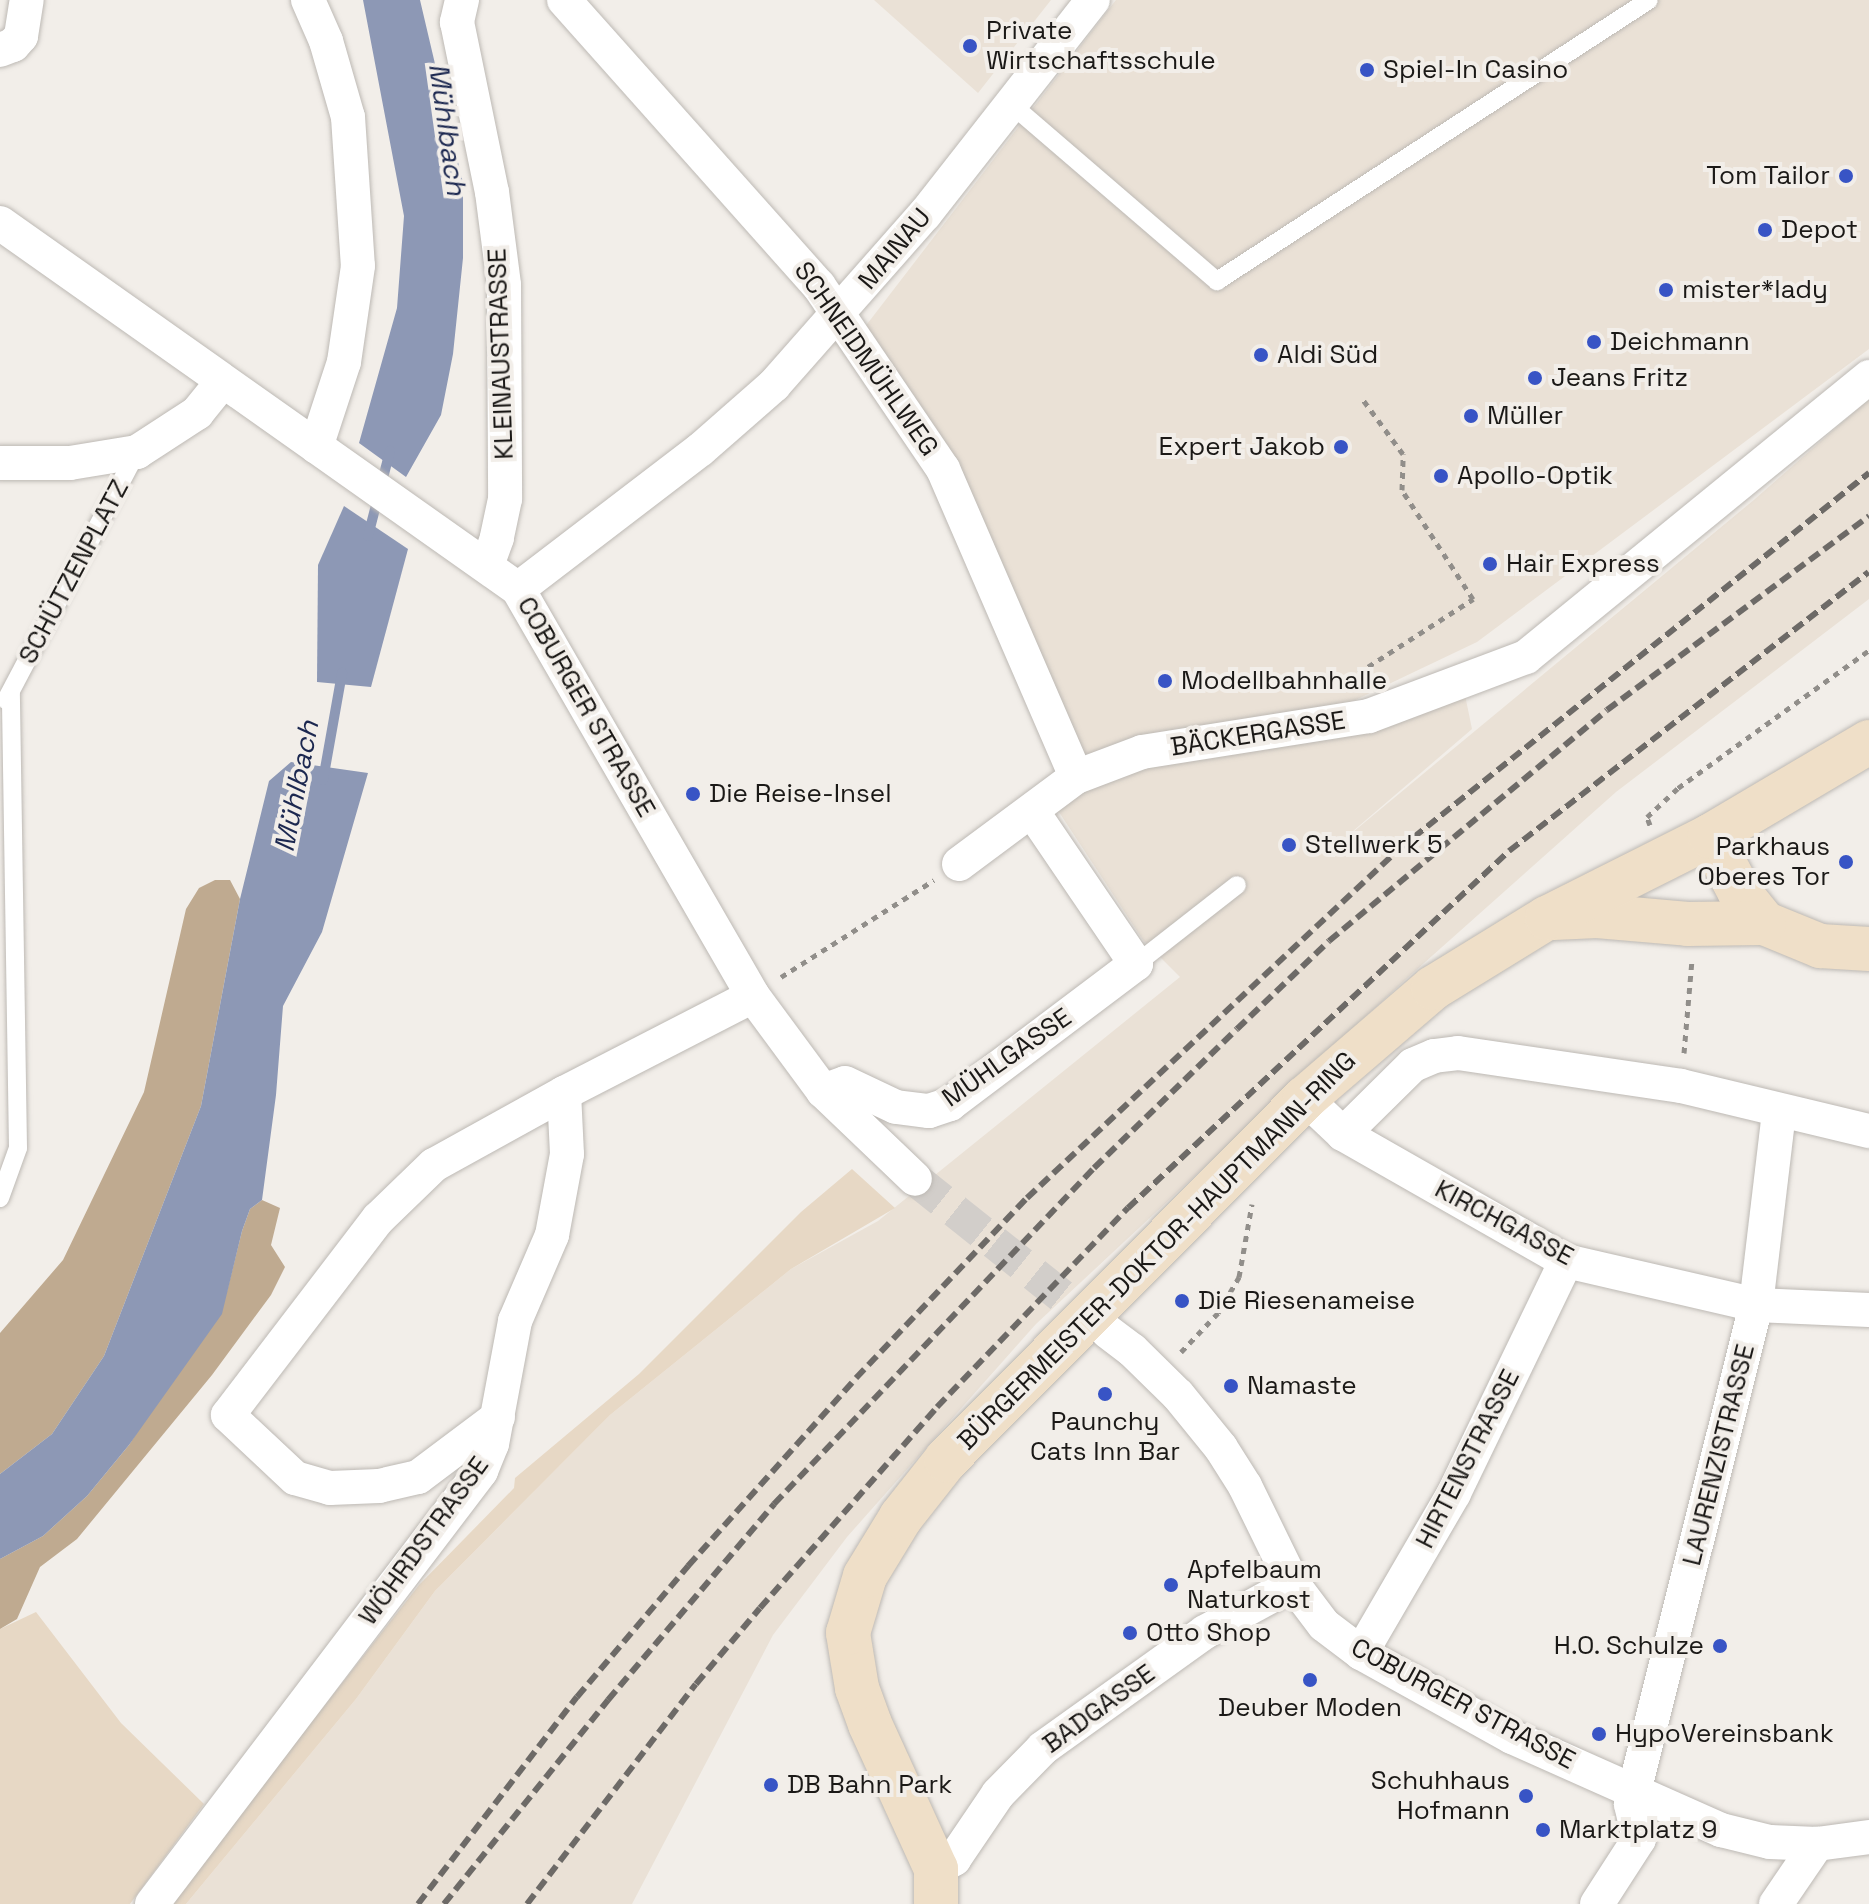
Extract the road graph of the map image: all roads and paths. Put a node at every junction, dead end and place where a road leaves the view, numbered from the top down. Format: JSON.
{"nodes":[{"id":1,"x":27,"y":0,"type":"edge"},
{"id":2,"x":308,"y":0,"type":"edge"},
{"id":3,"x":462,"y":0,"type":"edge"},
{"id":4,"x":1093,"y":0,"type":"edge"},
{"id":5,"x":1649,"y":0,"type":"edge"},
{"id":6,"x":578,"y":5,"type":"edge"},
{"id":7,"x":0,"y":50,"type":"edge"},
{"id":8,"x":1011,"y":104,"type":"junction"},
{"id":9,"x":0,"y":223,"type":"edge"},
{"id":10,"x":840,"y":315,"type":"junction"},
{"id":11,"x":1869,"y":377,"type":"edge"},
{"id":12,"x":222,"y":382,"type":"junction"},
{"id":13,"x":1361,"y":397,"type":"dead end"},
{"id":14,"x":137,"y":452,"type":"junction"},
{"id":15,"x":324,"y":454,"type":"junction"},
{"id":16,"x":0,"y":463,"type":"edge"},
{"id":17,"x":487,"y":565,"type":"junction"},
{"id":18,"x":518,"y":589,"type":"junction"},
{"id":19,"x":1869,"y":650,"type":"edge"},
{"id":20,"x":1330,"y":691,"type":"dead end"},
{"id":21,"x":11,"y":693,"type":"junction"},
{"id":22,"x":0,"y":708,"type":"edge"},
{"id":23,"x":1869,"y":742,"type":"edge"},
{"id":24,"x":1076,"y":777,"type":"junction"},
{"id":25,"x":1032,"y":811,"type":"junction"},
{"id":26,"x":1710,"y":836,"type":"junction"},
{"id":27,"x":1662,"y":859,"type":"junction"},
{"id":28,"x":959,"y":864,"type":"joint"},
{"id":29,"x":1237,"y":885,"type":"dead end"},
{"id":30,"x":1547,"y":918,"type":"junction"},
{"id":31,"x":1764,"y":923,"type":"junction"},
{"id":32,"x":1688,"y":924,"type":"junction"},
{"id":33,"x":1869,"y":949,"type":"edge"},
{"id":34,"x":1136,"y":964,"type":"junction"},
{"id":35,"x":753,"y":996,"type":"junction"},
{"id":36,"x":1681,"y":1086,"type":"junction"},
{"id":37,"x":823,"y":1091,"type":"junction"},
{"id":38,"x":564,"y":1093,"type":"junction"},
{"id":39,"x":1305,"y":1098,"type":"junction"},
{"id":40,"x":1779,"y":1112,"type":"junction"},
{"id":41,"x":1869,"y":1131,"type":"edge"},
{"id":42,"x":1343,"y":1134,"type":"junction"},
{"id":43,"x":1253,"y":1152,"type":"junction"},
{"id":44,"x":915,"y":1179,"type":"tunnel mouth"},
{"id":45,"x":0,"y":1198,"type":"edge"},
{"id":46,"x":1566,"y":1261,"type":"junction"},
{"id":47,"x":1756,"y":1305,"type":"junction"},
{"id":48,"x":1869,"y":1310,"type":"edge"},
{"id":49,"x":1108,"y":1332,"type":"tunnel mouth"},
{"id":50,"x":1157,"y":1376,"type":"junction"},
{"id":51,"x":498,"y":1417,"type":"junction"},
{"id":52,"x":1293,"y":1584,"type":"junction"},
{"id":53,"x":1361,"y":1653,"type":"junction"},
{"id":54,"x":1635,"y":1793,"type":"junction"},
{"id":55,"x":1869,"y":1837,"type":"edge"},
{"id":56,"x":1817,"y":1844,"type":"junction"},
{"id":57,"x":936,"y":1886,"type":"edge"},
{"id":58,"x":152,"y":1904,"type":"edge"},
{"id":59,"x":1597,"y":1904,"type":"edge"},
{"id":60,"x":1776,"y":1904,"type":"edge"}],
"edges":[{"from":1,"to":7,"type":"street"},
{"from":2,"to":15,"type":"street"},
{"from":3,"to":17,"type":"street","name":"KLEINAUSTRASSE"},
{"from":4,"to":8,"type":"street","name":"MAINAU"},
{"from":5,"to":8,"type":"lane"},
{"from":6,"to":10,"type":"street","name":"SCHNEIDMÜHLWEG"},
{"from":8,"to":10,"type":"street","name":"MAINAU"},
{"from":9,"to":12,"type":"street","name":"COBURGER STRASSE"},
{"from":10,"to":18,"type":"street","name":"MAINAU"},
{"from":10,"to":24,"type":"street","name":"SCHNEIDMÜHLWEG"},
{"from":11,"to":24,"type":"street","name":"BÄCKERGASSE"},
{"from":12,"to":14,"type":"street"},
{"from":12,"to":15,"type":"street","name":"COBURGER STRASSE"},
{"from":13,"to":20,"type":"path"},
{"from":14,"to":16,"type":"street"},
{"from":14,"to":21,"type":"lane","name":"SCHÜTZENPLATZ"},
{"from":15,"to":17,"type":"street","name":"COBURGER STRASSE"},
{"from":17,"to":18,"type":"street","name":"COBURGER STRASSE"},
{"from":18,"to":35,"type":"street","name":"COBURGER STRASSE"},
{"from":19,"to":27,"type":"path"},
{"from":21,"to":22,"type":"lane","name":"SCHÜTZENPLATZ"},
{"from":21,"to":45,"type":"lane","name":"SCHÜTZENPLATZ"},
{"from":23,"to":26,"type":"street","name":"BÜRGERMEISTER-DOKTOR-HAUPTMANN-RING"},
{"from":24,"to":25,"type":"street","name":"BÄCKERGASSE"},
{"from":25,"to":28,"type":"street","name":"BÄCKERGASSE"},
{"from":25,"to":34,"type":"street"},
{"from":26,"to":27,"type":"street","name":"BÜRGERMEISTER-DOKTOR-HAUPTMANN-RING"},
{"from":26,"to":31,"type":"street"},
{"from":27,"to":30,"type":"street","name":"BÜRGERMEISTER-DOKTOR-HAUPTMANN-RING"},
{"from":28,"to":35,"type":"path"},
{"from":29,"to":34,"type":"lane"},
{"from":30,"to":32,"type":"street"},
{"from":30,"to":39,"type":"street","name":"BÜRGERMEISTER-DOKTOR-HAUPTMANN-RING"},
{"from":31,"to":32,"type":"street"},
{"from":31,"to":33,"type":"street"},
{"from":32,"to":36,"type":"path"},
{"from":34,"to":37,"type":"street","name":"MÜHLGASSE"},
{"from":35,"to":37,"type":"street","name":"COBURGER STRASSE"},
{"from":35,"to":38,"type":"street"},
{"from":36,"to":40,"type":"street"},
{"from":36,"to":42,"type":"street"},
{"from":37,"to":44,"type":"street","name":"COBURGER STRASSE"},
{"from":38,"to":51,"type":"street","name":"WÖHRDSTRASSE"},
{"from":38,"to":51,"type":"street"},
{"from":39,"to":42,"type":"street","name":"KIRCHGASSE"},
{"from":39,"to":43,"type":"street","name":"BÜRGERMEISTER-DOKTOR-HAUPTMANN-RING"},
{"from":40,"to":41,"type":"street"},
{"from":40,"to":47,"type":"street","name":"LAURENZISTRASSE"},
{"from":42,"to":46,"type":"street","name":"KIRCHGASSE"},
{"from":43,"to":50,"type":"path"},
{"from":43,"to":57,"type":"street","name":"BÜRGERMEISTER-DOKTOR-HAUPTMANN-RING"},
{"from":46,"to":47,"type":"street","name":"KIRCHGASSE"},
{"from":46,"to":53,"type":"street","name":"HIRTENSTRASSE"},
{"from":47,"to":48,"type":"street","name":"KIRCHGASSE"},
{"from":47,"to":54,"type":"street","name":"LAURENZISTRASSE"},
{"from":49,"to":50,"type":"street","name":"COBURGER STRASSE"},
{"from":50,"to":52,"type":"street","name":"COBURGER STRASSE"},
{"from":51,"to":58,"type":"street","name":"WÖHRDSTRASSE"},
{"from":52,"to":53,"type":"street","name":"COBURGER STRASSE"},
{"from":52,"to":57,"type":"street","name":"BADGASSE"},
{"from":53,"to":54,"type":"street","name":"COBURGER STRASSE"},
{"from":54,"to":56,"type":"street","name":"COBURGER STRASSE"},
{"from":54,"to":59,"type":"street","name":"LAURENZISTRASSE"},
{"from":55,"to":56,"type":"street","name":"COBURGER STRASSE"},
{"from":56,"to":60,"type":"street"}]}
